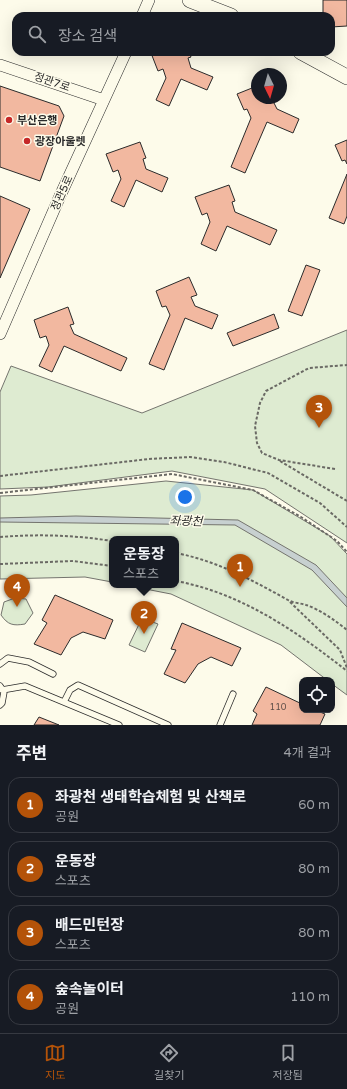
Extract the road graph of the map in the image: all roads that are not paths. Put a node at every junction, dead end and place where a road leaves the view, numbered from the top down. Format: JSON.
{"nodes":[{"id":1,"x":150,"y":0,"type":"edge"},
{"id":2,"x":190,"y":0,"type":"edge"},
{"id":3,"x":144,"y":12,"type":"edge"},
{"id":4,"x":221,"y":12,"type":"edge"},
{"id":5,"x":124,"y":56,"type":"edge"},
{"id":6,"x":308,"y":56,"type":"edge"},
{"id":7,"x":0,"y":65,"type":"edge"},
{"id":8,"x":347,"y":77,"type":"edge"},
{"id":9,"x":104,"y":100,"type":"junction"},
{"id":10,"x":0,"y":334,"type":"edge"},
{"id":11,"x":0,"y":664,"type":"edge"},
{"id":12,"x":53,"y":674,"type":"dead end"},
{"id":13,"x":1,"y":688,"type":"edge"},
{"id":14,"x":234,"y":694,"type":"dead end"},
{"id":15,"x":64,"y":702,"type":"junction"},
{"id":16,"x":0,"y":705,"type":"edge"},
{"id":17,"x":119,"y":725,"type":"edge"},
{"id":18,"x":168,"y":725,"type":"edge"},
{"id":19,"x":220,"y":725,"type":"edge"}],
"edges":[{"from":1,"to":3,"type":"street"},
{"from":2,"to":4,"type":"street"},
{"from":5,"to":9,"type":"street","name":"정관5로"},
{"from":6,"to":8,"type":"street"},
{"from":7,"to":9,"type":"street","name":"정관7로"},
{"from":9,"to":10,"type":"street","name":"정관5로"},
{"from":11,"to":12,"type":"lane"},
{"from":13,"to":15,"type":"lane"},
{"from":13,"to":16,"type":"lane"},
{"from":14,"to":19,"type":"lane"},
{"from":15,"to":17,"type":"lane"},
{"from":15,"to":18,"type":"lane"}]}
